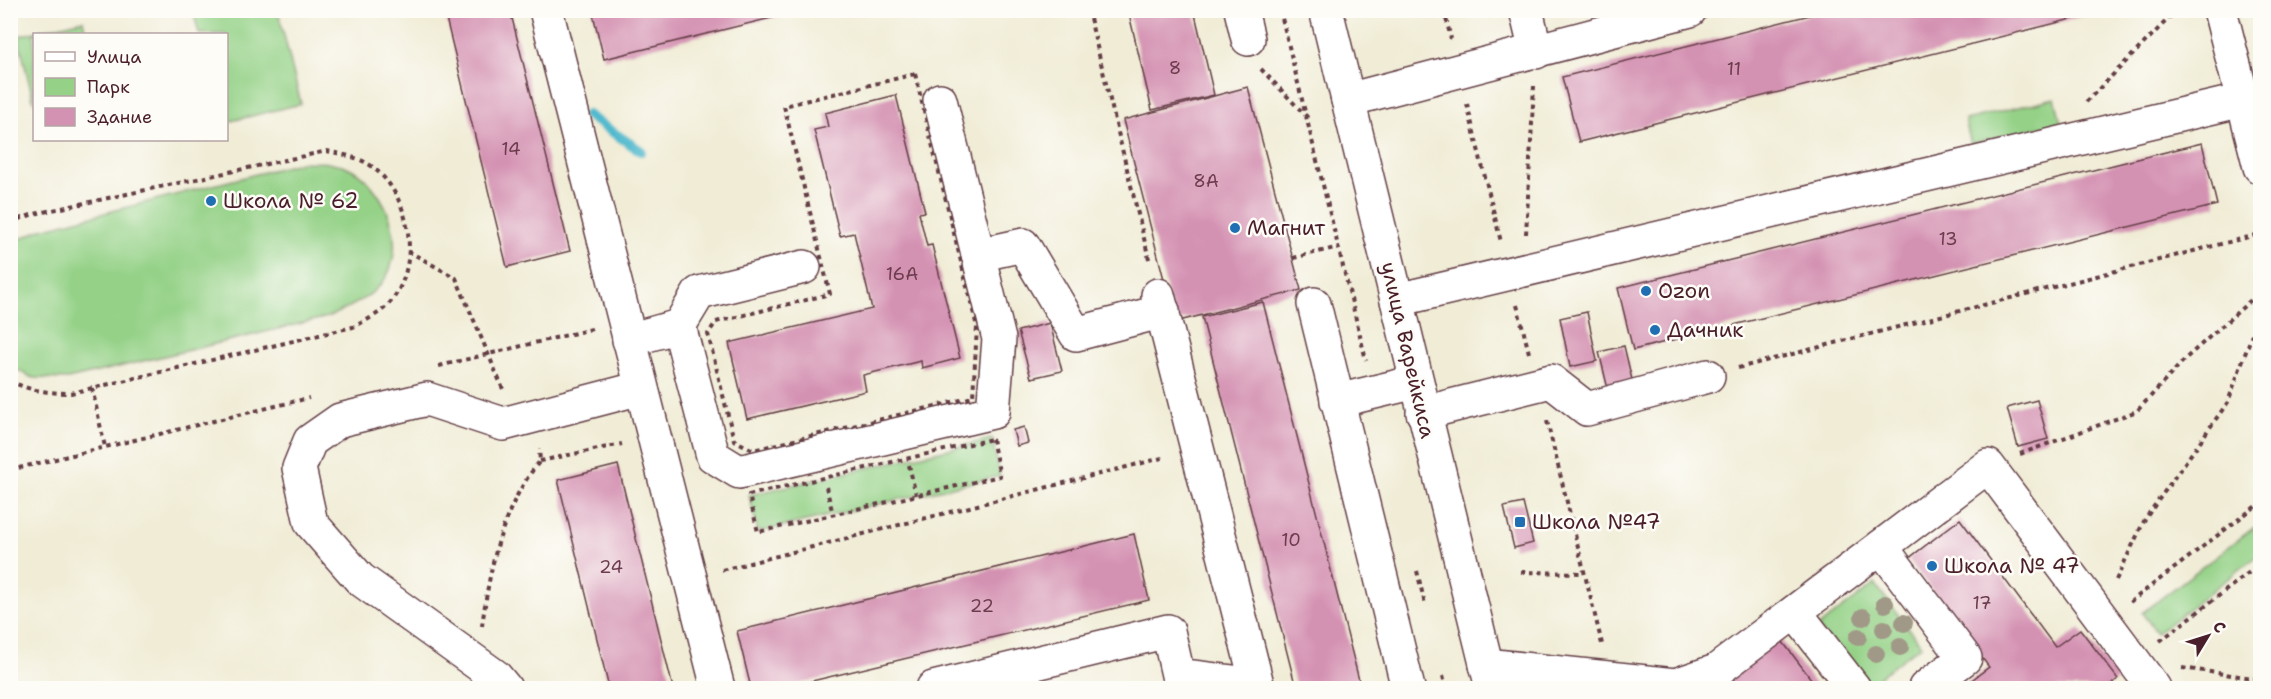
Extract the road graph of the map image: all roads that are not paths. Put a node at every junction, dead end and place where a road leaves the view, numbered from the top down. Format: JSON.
{"nodes":[{"id":1,"x":546,"y":10,"type":"edge"},
{"id":2,"x":1326,"y":10,"type":"edge"},
{"id":3,"x":1526,"y":10,"type":"edge"},
{"id":4,"x":1690,"y":10,"type":"edge"},
{"id":5,"x":2220,"y":10,"type":"edge"},
{"id":6,"x":1536,"y":52,"type":"junction"},
{"id":7,"x":2252,"y":98,"type":"edge"},
{"id":8,"x":940,"y":100,"type":"dead end"},
{"id":9,"x":1348,"y":100,"type":"junction"},
{"id":10,"x":2260,"y":166,"type":"edge"},
{"id":11,"x":978,"y":255,"type":"junction"},
{"id":12,"x":804,"y":267,"type":"dead end"},
{"id":13,"x":1397,"y":300,"type":"junction"},
{"id":14,"x":1314,"y":304,"type":"dead end"},
{"id":15,"x":679,"y":326,"type":"junction"},
{"id":16,"x":629,"y":340,"type":"junction"},
{"id":17,"x":1708,"y":376,"type":"road end"},
{"id":18,"x":1416,"y":382,"type":"junction"},
{"id":19,"x":641,"y":388,"type":"junction"},
{"id":20,"x":1337,"y":401,"type":"junction"},
{"id":21,"x":1423,"y":413,"type":"junction"},
{"id":22,"x":1881,"y":547,"type":"junction"},
{"id":23,"x":1795,"y":612,"type":"junction"},
{"id":24,"x":1489,"y":677,"type":"edge"},
{"id":25,"x":1257,"y":687,"type":"edge"},
{"id":26,"x":505,"y":688,"type":"edge"},
{"id":27,"x":718,"y":688,"type":"edge"},
{"id":28,"x":933,"y":688,"type":"edge"},
{"id":29,"x":1408,"y":688,"type":"edge"},
{"id":30,"x":1854,"y":688,"type":"edge"},
{"id":31,"x":1924,"y":688,"type":"edge"},
{"id":32,"x":2154,"y":688,"type":"edge"}],
"edges":[{"from":1,"to":16,"type":"main road"},
{"from":2,"to":9,"type":"main road","name":"улица Варейкиса"},
{"from":3,"to":6,"type":"main road"},
{"from":4,"to":6,"type":"main road"},
{"from":5,"to":7,"type":"main road"},
{"from":6,"to":9,"type":"main road"},
{"from":7,"to":10,"type":"main road"},
{"from":7,"to":13,"type":"main road"},
{"from":8,"to":11,"type":"main road"},
{"from":9,"to":13,"type":"main road","name":"улица Варейкиса"},
{"from":11,"to":15,"type":"main road"},
{"from":11,"to":25,"type":"main road"},
{"from":12,"to":15,"type":"main road"},
{"from":13,"to":18,"type":"main road","name":"улица Варейкиса"},
{"from":14,"to":20,"type":"main road"},
{"from":15,"to":16,"type":"main road"},
{"from":16,"to":19,"type":"main road"},
{"from":17,"to":21,"type":"main road"},
{"from":18,"to":20,"type":"main road"},
{"from":18,"to":21,"type":"main road","name":"улица Варейкиса"},
{"from":19,"to":26,"type":"main road"},
{"from":19,"to":27,"type":"main road"},
{"from":20,"to":29,"type":"main road"},
{"from":21,"to":24,"type":"main road","name":"улица Варейкиса"},
{"from":22,"to":23,"type":"main road"},
{"from":22,"to":31,"type":"main road"},
{"from":22,"to":32,"type":"main road"},
{"from":23,"to":24,"type":"main road"},
{"from":23,"to":30,"type":"main road"},
{"from":25,"to":28,"type":"main road"}]}
